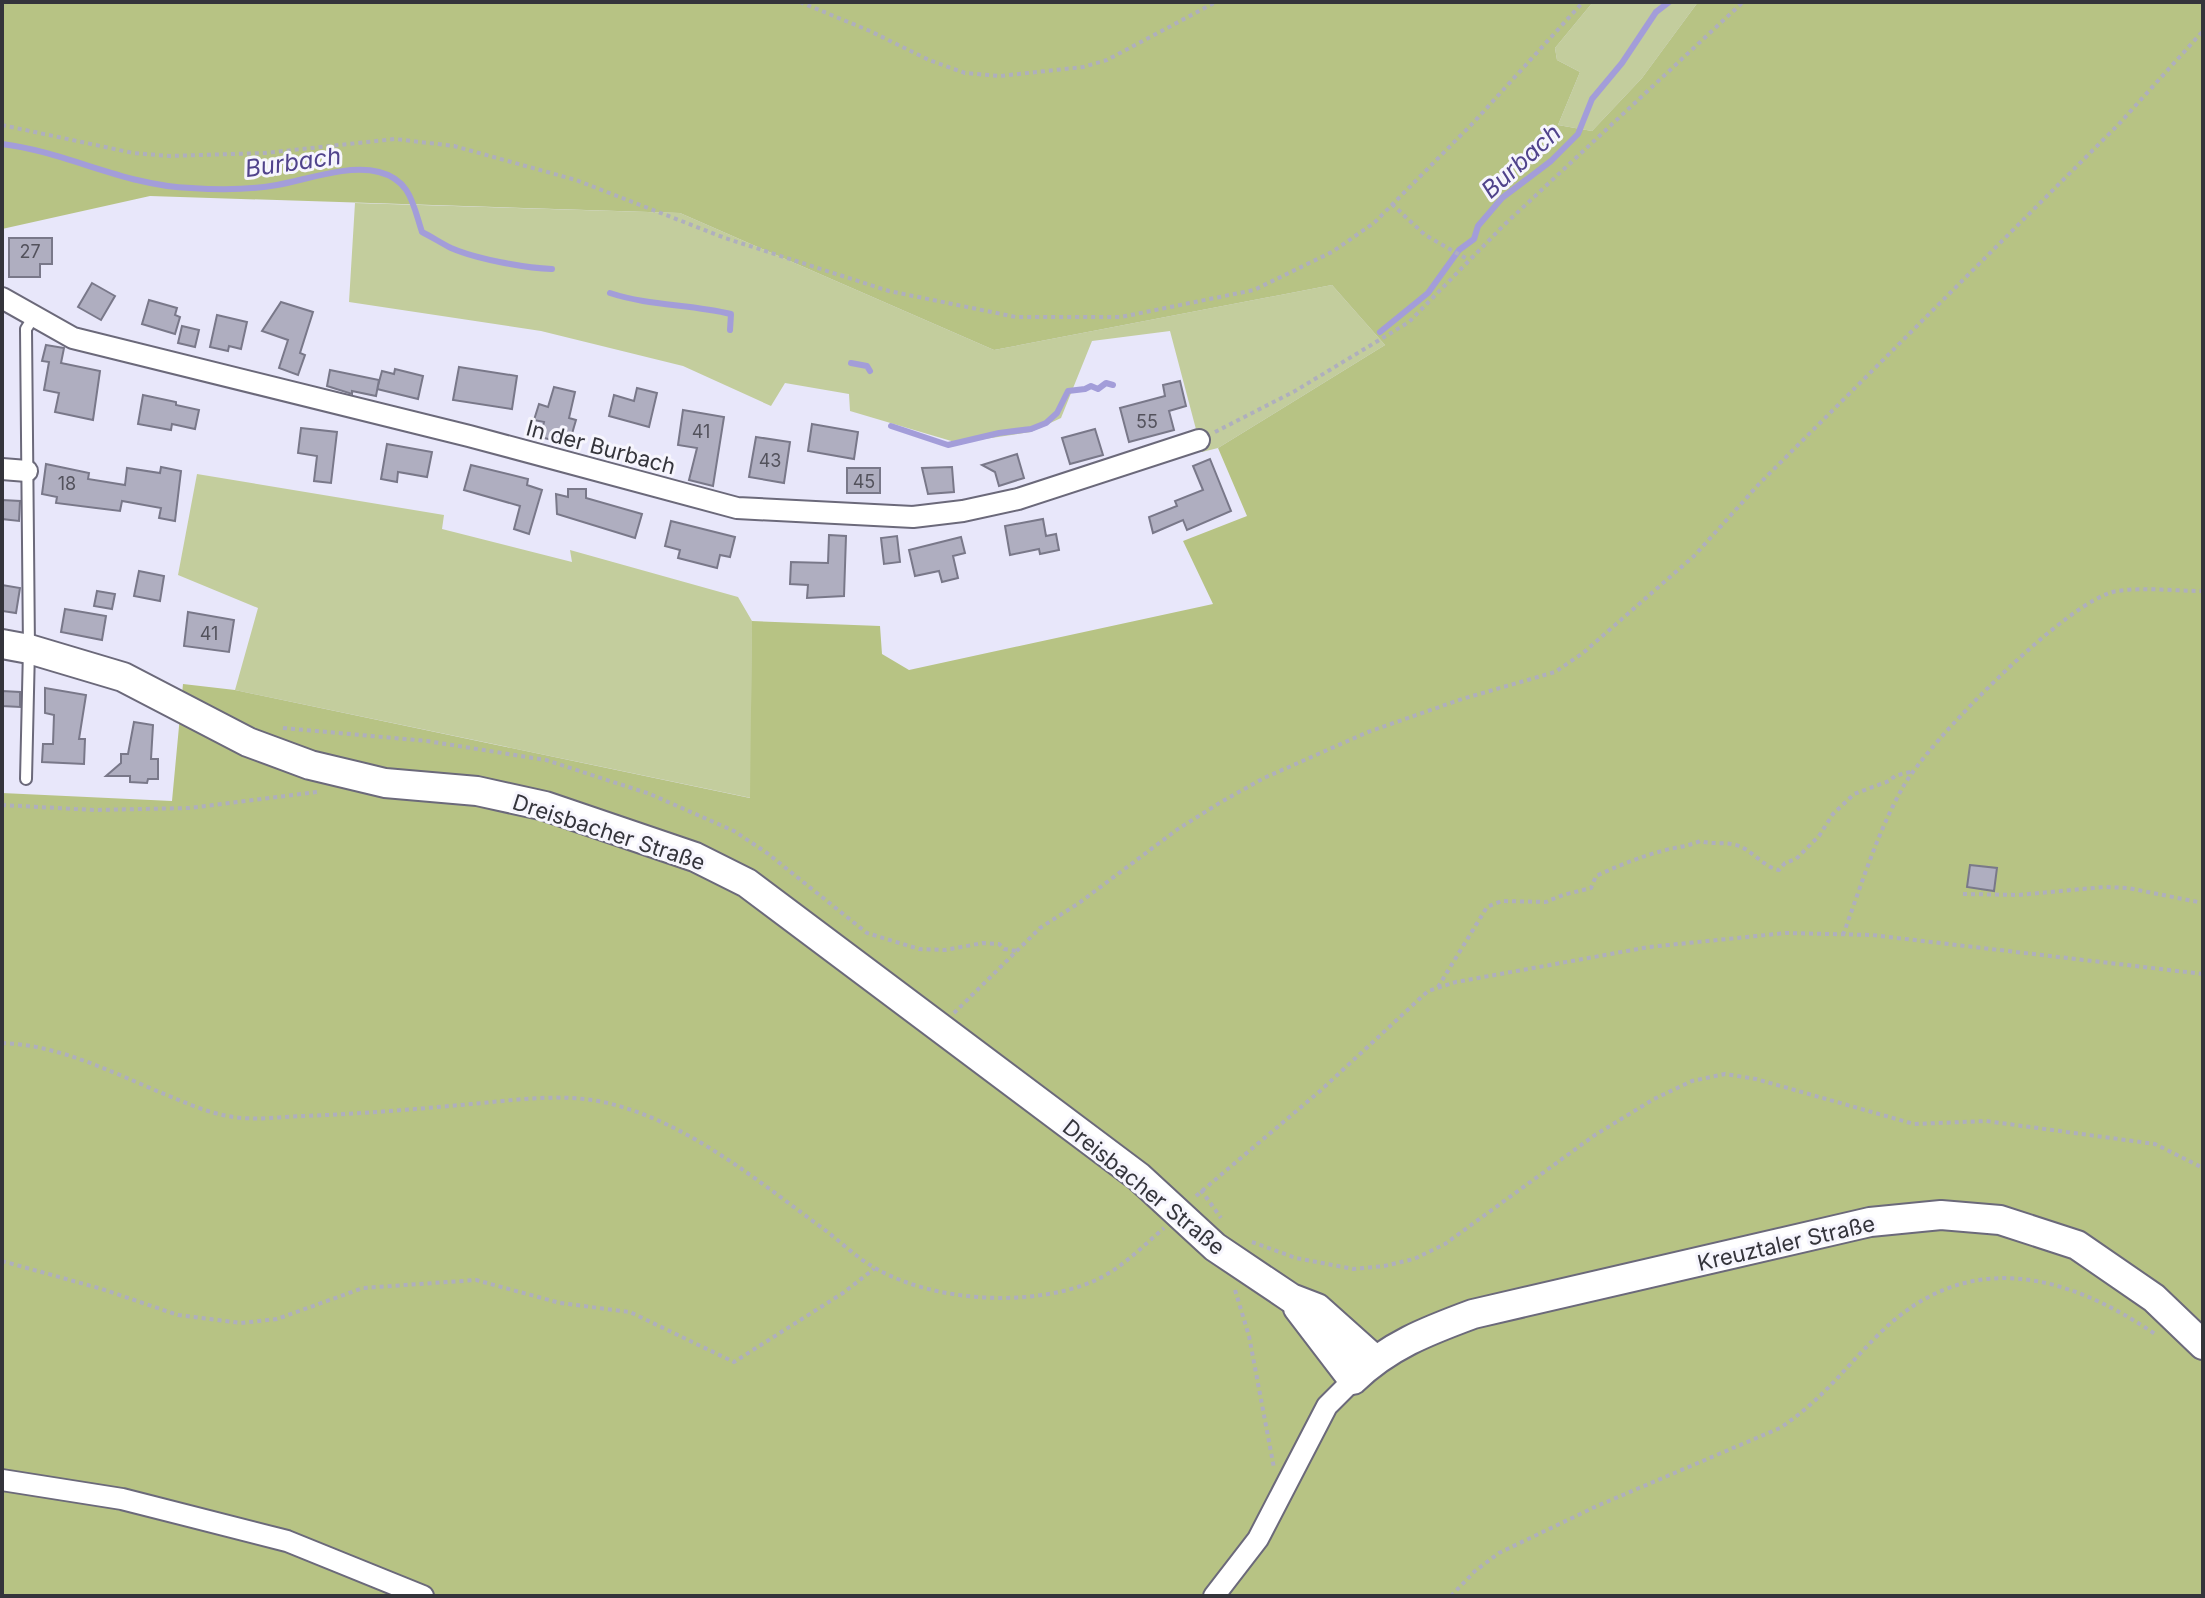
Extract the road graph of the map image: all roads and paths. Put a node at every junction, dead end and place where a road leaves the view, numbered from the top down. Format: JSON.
{"nodes":[{"id":1,"x":800,"y":2,"type":"edge"},
{"id":2,"x":1216,"y":2,"type":"edge"},
{"id":3,"x":1583,"y":2,"type":"edge"},
{"id":4,"x":1743,"y":2,"type":"edge"},
{"id":5,"x":2203,"y":31,"type":"edge"},
{"id":6,"x":2,"y":125,"type":"edge"},
{"id":7,"x":1392,"y":204,"type":"junction"},
{"id":8,"x":1469,"y":259,"type":"junction"},
{"id":9,"x":2,"y":298,"type":"edge"},
{"id":10,"x":33,"y":318,"type":"junction"},
{"id":11,"x":1199,"y":440,"type":"joint"},
{"id":12,"x":2,"y":469,"type":"edge"},
{"id":13,"x":27,"y":471,"type":"junction"},
{"id":14,"x":2203,"y":591,"type":"edge"},
{"id":15,"x":16,"y":647,"type":"edge"},
{"id":16,"x":1913,"y":771,"type":"junction"},
{"id":17,"x":26,"y":779,"type":"dead end"},
{"id":18,"x":325,"y":791,"type":"dead end"},
{"id":19,"x":2,"y":805,"type":"edge"},
{"id":20,"x":1963,"y":894,"type":"dead end"},
{"id":21,"x":2203,"y":903,"type":"edge"},
{"id":22,"x":1843,"y":935,"type":"junction"},
{"id":23,"x":2203,"y":974,"type":"edge"},
{"id":24,"x":1438,"y":987,"type":"junction"},
{"id":25,"x":939,"y":1029,"type":"junction"},
{"id":26,"x":2,"y":1043,"type":"edge"},
{"id":27,"x":2203,"y":1168,"type":"edge"},
{"id":28,"x":1201,"y":1190,"type":"junction"},
{"id":29,"x":1179,"y":1214,"type":"junction"},
{"id":30,"x":1223,"y":1220,"type":"dead end"},
{"id":31,"x":1251,"y":1241,"type":"dead end"},
{"id":32,"x":2,"y":1261,"type":"edge"},
{"id":33,"x":875,"y":1268,"type":"junction"},
{"id":34,"x":1233,"y":1287,"type":"dead end"},
{"id":35,"x":1291,"y":1298,"type":"junction"},
{"id":36,"x":2163,"y":1340,"type":"dead end"},
{"id":37,"x":2203,"y":1345,"type":"edge"},
{"id":38,"x":1374,"y":1359,"type":"junction"},
{"id":39,"x":1353,"y":1380,"type":"junction"},
{"id":40,"x":2,"y":1480,"type":"edge"},
{"id":41,"x":1284,"y":1490,"type":"junction"},
{"id":42,"x":423,"y":1596,"type":"edge"},
{"id":43,"x":1214,"y":1596,"type":"edge"},
{"id":44,"x":1451,"y":1596,"type":"edge"}],
"edges":[{"from":1,"to":2,"type":"path"},
{"from":3,"to":7,"type":"path"},
{"from":4,"to":8,"type":"path"},
{"from":5,"to":25,"type":"path"},
{"from":6,"to":7,"type":"path"},
{"from":7,"to":8,"type":"path"},
{"from":8,"to":11,"type":"path"},
{"from":9,"to":10,"type":"street","name":"In der Burbach"},
{"from":10,"to":11,"type":"street","name":"In der Burbach"},
{"from":10,"to":13,"type":"lane"},
{"from":12,"to":13,"type":"street"},
{"from":13,"to":15,"type":"lane"},
{"from":14,"to":16,"type":"path"},
{"from":15,"to":17,"type":"lane"},
{"from":15,"to":25,"type":"street","name":"Dreisbacher Straße"},
{"from":16,"to":22,"type":"path"},
{"from":16,"to":24,"type":"path"},
{"from":18,"to":19,"type":"path"},
{"from":20,"to":21,"type":"path"},
{"from":22,"to":23,"type":"path"},
{"from":22,"to":24,"type":"path"},
{"from":24,"to":28,"type":"path"},
{"from":25,"to":29,"type":"street","name":"Dreisbacher Straße"},
{"from":26,"to":33,"type":"path"},
{"from":27,"to":31,"type":"path"},
{"from":28,"to":29,"type":"path"},
{"from":28,"to":30,"type":"path"},
{"from":29,"to":33,"type":"path"},
{"from":29,"to":35,"type":"street","name":"Dreisbacher Straße"},
{"from":32,"to":33,"type":"path"},
{"from":34,"to":41,"type":"path"},
{"from":35,"to":38,"type":"street","name":"Dreisbacher Straße"},
{"from":35,"to":39,"type":"street","name":"Dreisbacher Straße"},
{"from":36,"to":44,"type":"path"},
{"from":37,"to":38,"type":"street","name":"Kreuztaler Straße"},
{"from":38,"to":39,"type":"street","name":"Kreuztaler Straße"},
{"from":39,"to":41,"type":"street"},
{"from":40,"to":42,"type":"street"},
{"from":41,"to":43,"type":"street"}]}
